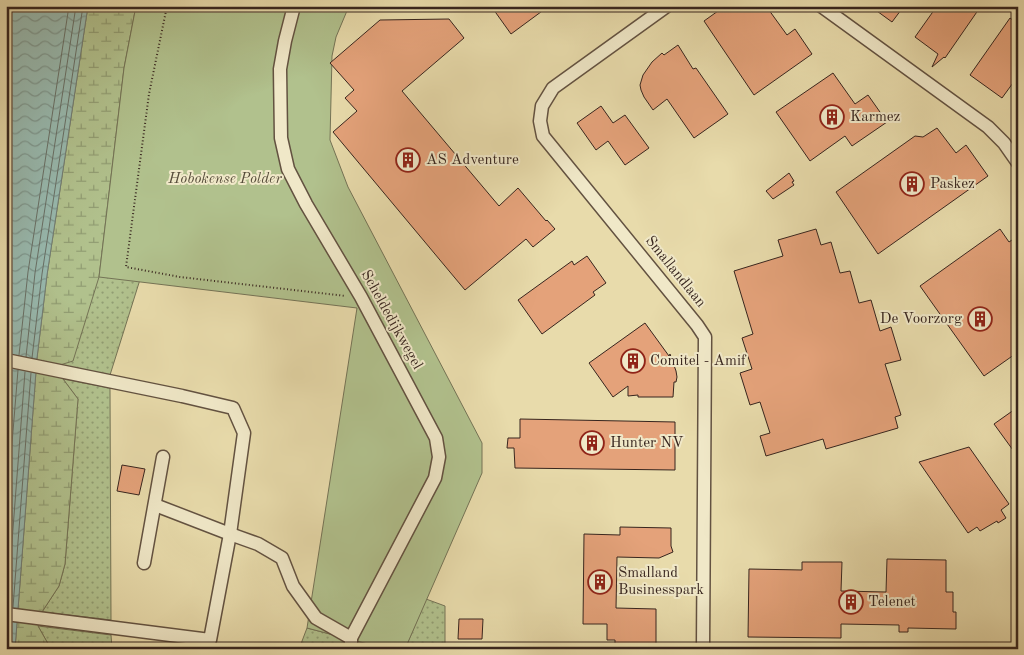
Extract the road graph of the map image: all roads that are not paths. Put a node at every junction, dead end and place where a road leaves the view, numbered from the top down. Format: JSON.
{"nodes":[{"id":1,"x":294,"y":6,"type":"edge"},
{"id":2,"x":667,"y":6,"type":"edge"},
{"id":3,"x":820,"y":6,"type":"edge"},
{"id":4,"x":1018,"y":163,"type":"edge"},
{"id":5,"x":6,"y":360,"type":"edge"},
{"id":6,"x":163,"y":457,"type":"dead end"},
{"id":7,"x":155,"y":505,"type":"junction"},
{"id":8,"x":230,"y":534,"type":"junction"},
{"id":9,"x":144,"y":563,"type":"dead end"},
{"id":10,"x":6,"y":614,"type":"edge"},
{"id":11,"x":351,"y":644,"type":"edge"},
{"id":12,"x":703,"y":649,"type":"edge"}],
"edges":[{"from":1,"to":11,"type":"street","name":"Scheldedijkwegel"},
{"from":2,"to":12,"type":"street","name":"Smallandlaan"},
{"from":3,"to":4,"type":"street"},
{"from":5,"to":8,"type":"street"},
{"from":6,"to":7,"type":"street"},
{"from":7,"to":8,"type":"street"},
{"from":7,"to":9,"type":"street"},
{"from":8,"to":10,"type":"street"},
{"from":8,"to":11,"type":"street"}]}
